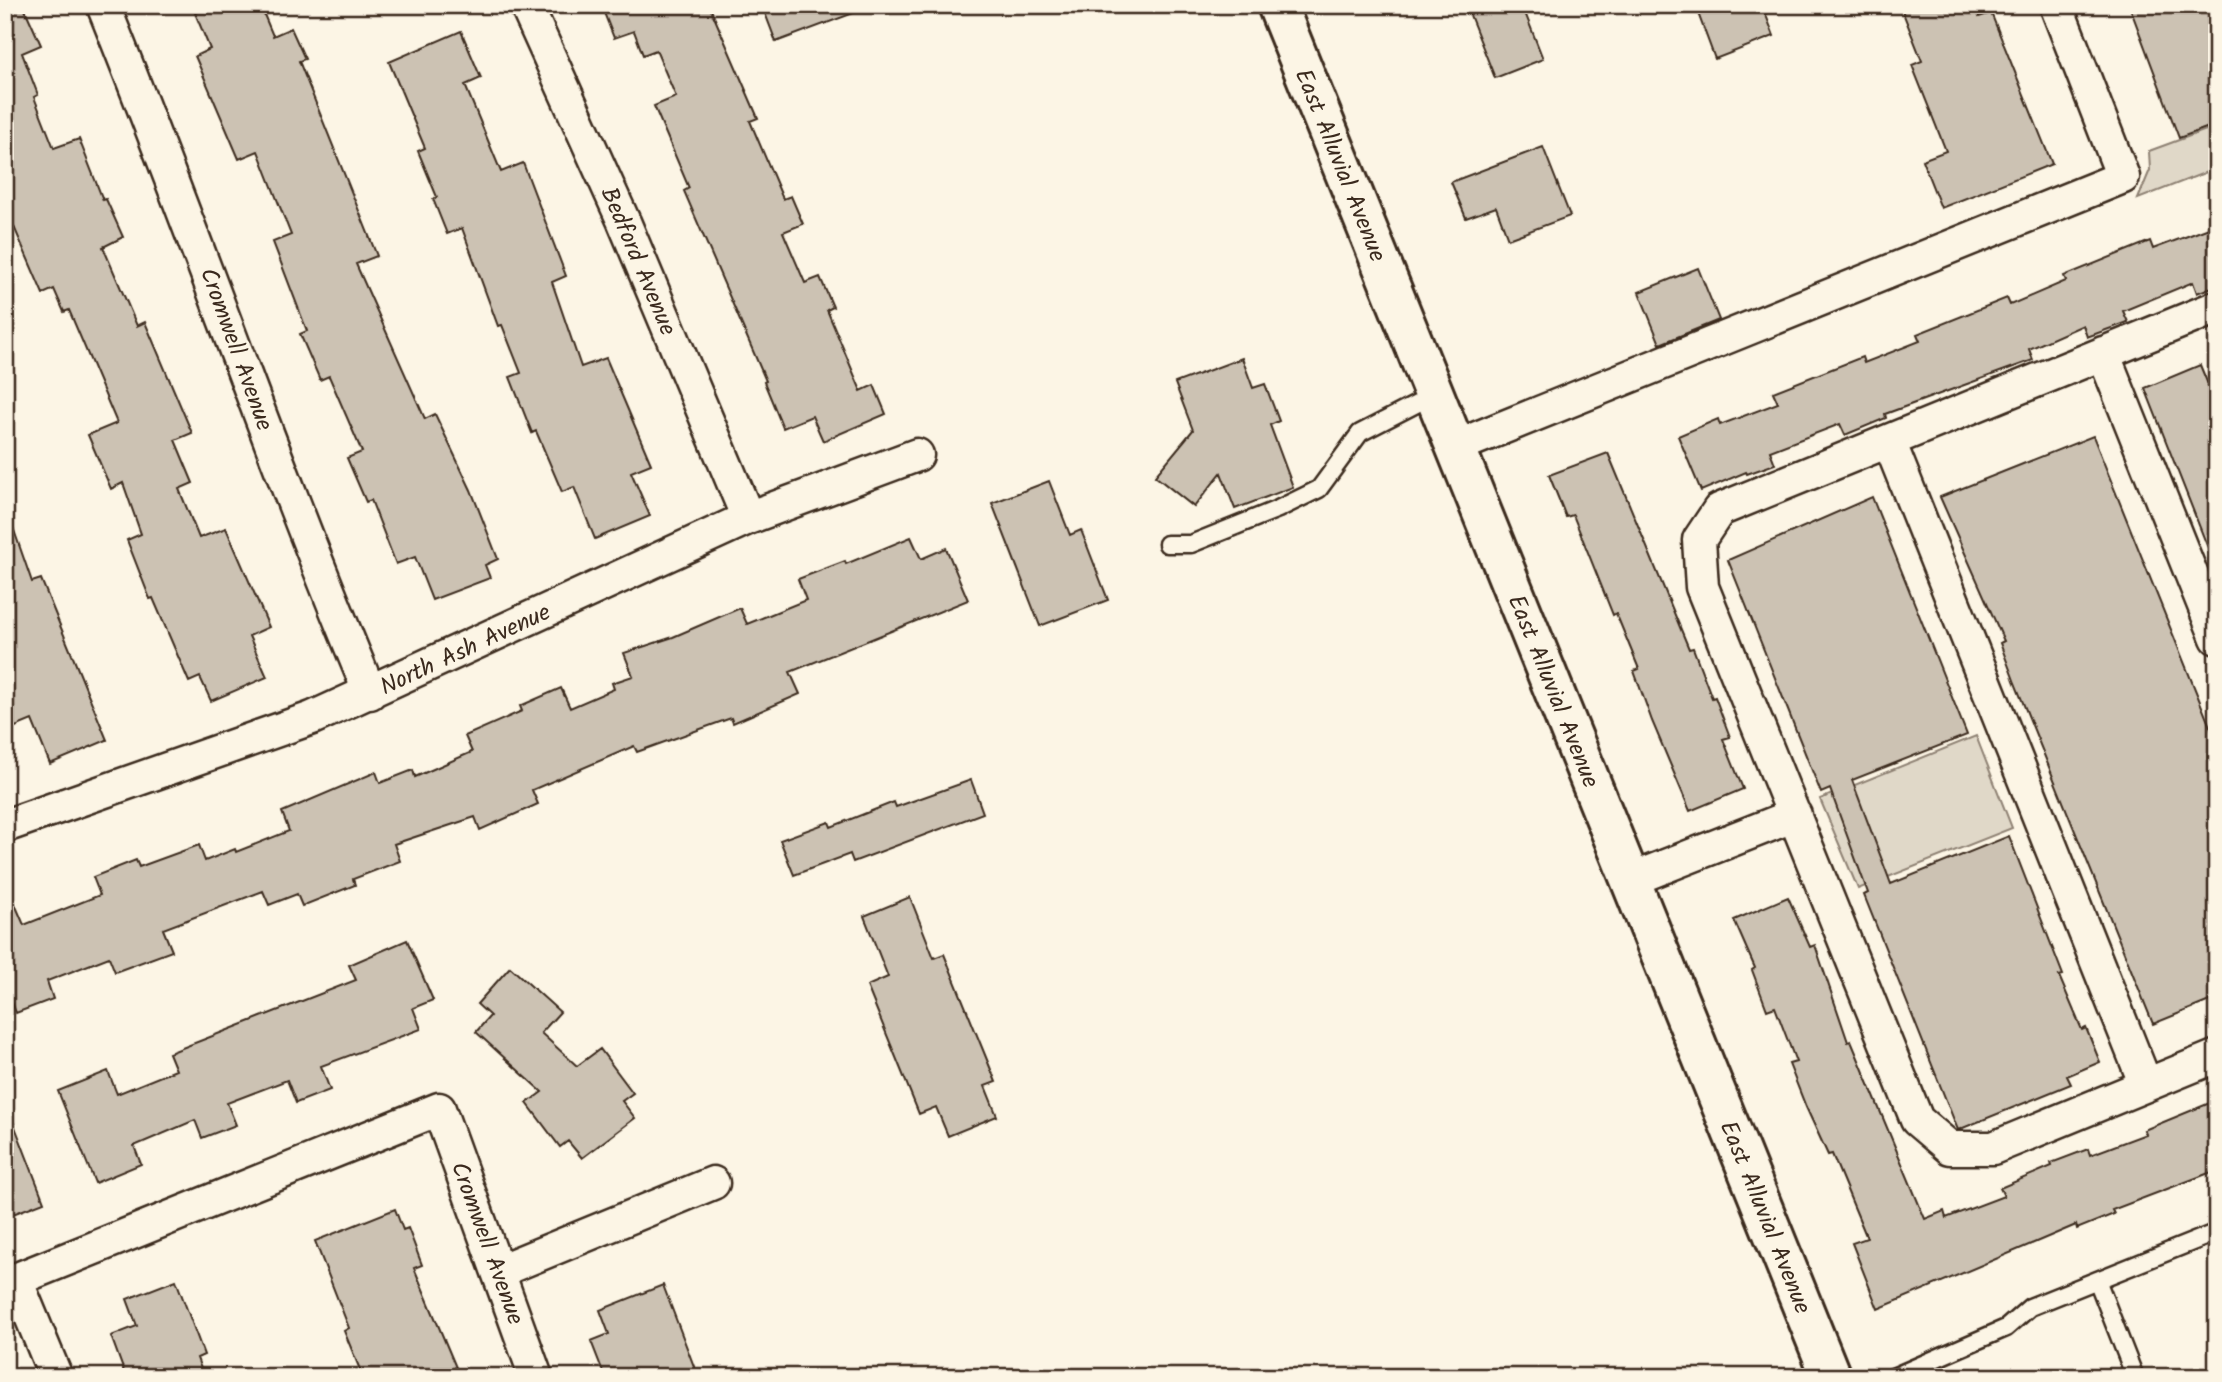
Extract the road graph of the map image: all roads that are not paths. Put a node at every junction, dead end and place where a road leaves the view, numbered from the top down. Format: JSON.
{"nodes":[{"id":1,"x":103,"y":5,"type":"edge"},
{"id":2,"x":526,"y":5,"type":"edge"},
{"id":3,"x":1277,"y":5,"type":"edge"},
{"id":4,"x":2056,"y":5,"type":"edge"},
{"id":5,"x":2217,"y":307,"type":"edge"},
{"id":6,"x":2103,"y":354,"type":"junction"},
{"id":7,"x":1434,"y":395,"type":"junction"},
{"id":8,"x":1889,"y":441,"type":"junction"},
{"id":9,"x":1455,"y":447,"type":"junction"},
{"id":10,"x":917,"y":456,"type":"dead end"},
{"id":11,"x":748,"y":519,"type":"junction"},
{"id":12,"x":1167,"y":544,"type":"dead end"},
{"id":13,"x":2217,"y":638,"type":"edge"},
{"id":14,"x":370,"y":693,"type":"junction"},
{"id":15,"x":1796,"y":815,"type":"junction"},
{"id":16,"x":5,"y":826,"type":"edge"},
{"id":17,"x":1630,"y":880,"type":"junction"},
{"id":18,"x":2217,"y":1056,"type":"edge"},
{"id":19,"x":2146,"y":1085,"type":"junction"},
{"id":20,"x":713,"y":1183,"type":"dead end"},
{"id":21,"x":2217,"y":1233,"type":"edge"},
{"id":22,"x":499,"y":1271,"type":"junction"},
{"id":23,"x":2097,"y":1280,"type":"junction"},
{"id":24,"x":11,"y":1282,"type":"edge"},
{"id":25,"x":56,"y":1377,"type":"edge"},
{"id":26,"x":536,"y":1377,"type":"edge"},
{"id":27,"x":1831,"y":1377,"type":"edge"},
{"id":28,"x":1893,"y":1377,"type":"edge"},
{"id":29,"x":2135,"y":1377,"type":"edge"}],
"edges":[{"from":1,"to":14,"type":"street","name":"Cromwell Avenue"},
{"from":2,"to":11,"type":"street","name":"Bedford Avenue"},
{"from":3,"to":7,"type":"street","name":"East Alluvial Avenue"},
{"from":4,"to":9,"type":"street"},
{"from":5,"to":6,"type":"street"},
{"from":6,"to":8,"type":"street"},
{"from":6,"to":13,"type":"street"},
{"from":7,"to":9,"type":"street","name":"East Alluvial Avenue"},
{"from":7,"to":12,"type":"lane"},
{"from":8,"to":15,"type":"street"},
{"from":8,"to":19,"type":"street"},
{"from":9,"to":17,"type":"street","name":"East Alluvial Avenue"},
{"from":10,"to":11,"type":"street","name":"North Ash Avenue"},
{"from":11,"to":14,"type":"street","name":"North Ash Avenue"},
{"from":14,"to":16,"type":"street","name":"North Ash Avenue"},
{"from":15,"to":17,"type":"street"},
{"from":15,"to":19,"type":"street"},
{"from":17,"to":27,"type":"street","name":"East Alluvial Avenue"},
{"from":18,"to":19,"type":"street"},
{"from":20,"to":22,"type":"street"},
{"from":21,"to":23,"type":"lane"},
{"from":22,"to":24,"type":"street","name":"Cromwell Avenue"},
{"from":22,"to":26,"type":"street","name":"Cromwell Avenue"},
{"from":23,"to":28,"type":"lane"},
{"from":23,"to":29,"type":"lane"},
{"from":24,"to":25,"type":"street"}]}
